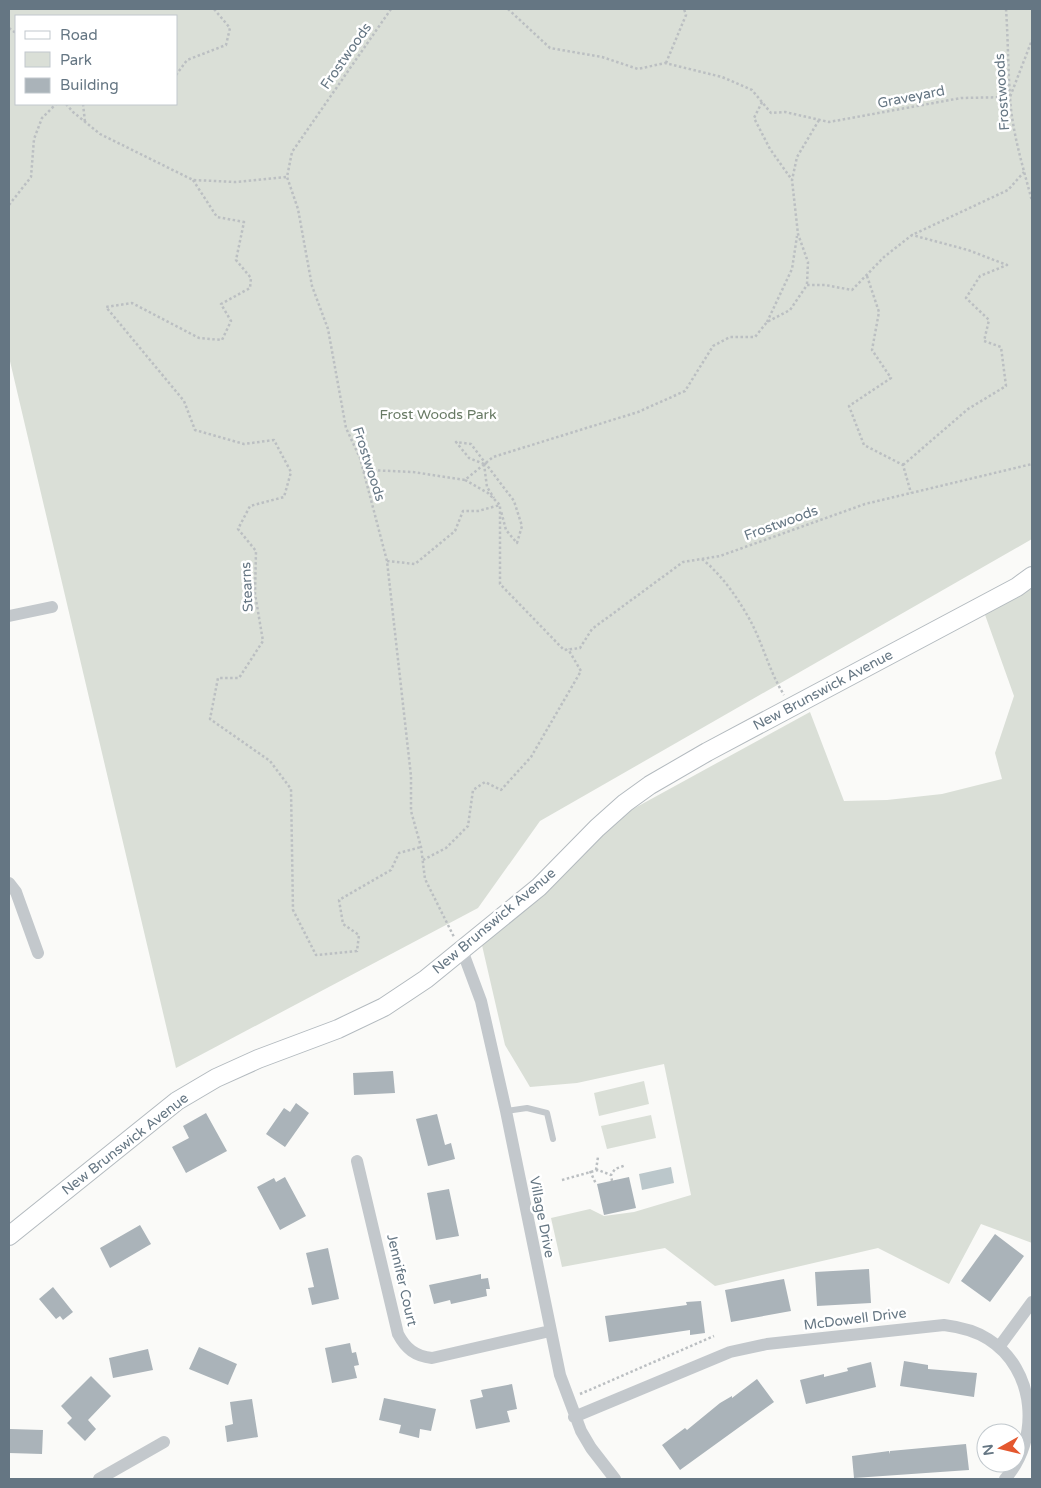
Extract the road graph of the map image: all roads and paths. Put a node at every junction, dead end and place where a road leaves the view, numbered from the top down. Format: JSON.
{"nodes":[{"id":1,"x":214,"y":9,"type":"edge"},
{"id":2,"x":391,"y":9,"type":"edge"},
{"id":3,"x":508,"y":9,"type":"edge"},
{"id":4,"x":684,"y":9,"type":"edge"},
{"id":5,"x":1006,"y":9,"type":"edge"},
{"id":6,"x":1032,"y":40,"type":"edge"},
{"id":7,"x":665,"y":63,"type":"junction"},
{"id":8,"x":178,"y":72,"type":"edge"},
{"id":9,"x":1010,"y":97,"type":"junction"},
{"id":10,"x":762,"y":102,"type":"junction"},
{"id":11,"x":55,"y":105,"type":"edge"},
{"id":12,"x":67,"y":105,"type":"edge"},
{"id":13,"x":83,"y":105,"type":"edge"},
{"id":14,"x":819,"y":120,"type":"junction"},
{"id":15,"x":85,"y":122,"type":"junction"},
{"id":16,"x":1024,"y":172,"type":"junction"},
{"id":17,"x":287,"y":177,"type":"junction"},
{"id":18,"x":192,"y":180,"type":"junction"},
{"id":19,"x":792,"y":180,"type":"junction"},
{"id":20,"x":1032,"y":201,"type":"edge"},
{"id":21,"x":9,"y":204,"type":"edge"},
{"id":22,"x":798,"y":234,"type":"junction"},
{"id":23,"x":912,"y":235,"type":"junction"},
{"id":24,"x":866,"y":275,"type":"junction"},
{"id":25,"x":807,"y":285,"type":"junction"},
{"id":26,"x":766,"y":322,"type":"junction"},
{"id":27,"x":484,"y":464,"type":"junction"},
{"id":28,"x":903,"y":464,"type":"junction"},
{"id":29,"x":1032,"y":464,"type":"edge"},
{"id":30,"x":363,"y":472,"type":"junction"},
{"id":31,"x":465,"y":480,"type":"junction"},
{"id":32,"x":911,"y":493,"type":"junction"},
{"id":33,"x":500,"y":506,"type":"junction"},
{"id":34,"x":702,"y":559,"type":"junction"},
{"id":35,"x":386,"y":561,"type":"junction"},
{"id":36,"x":1032,"y":576,"type":"edge"},
{"id":37,"x":52,"y":607,"type":"dead end"},
{"id":38,"x":9,"y":616,"type":"edge"},
{"id":39,"x":568,"y":649,"type":"junction"},
{"id":40,"x":796,"y":705,"type":"junction"},
{"id":41,"x":421,"y":847,"type":"junction"},
{"id":42,"x":423,"y":860,"type":"junction"},
{"id":43,"x":9,"y":883,"type":"edge"},
{"id":44,"x":462,"y":950,"type":"junction"},
{"id":45,"x":38,"y":953,"type":"dead end"},
{"id":46,"x":506,"y":1111,"type":"junction"},
{"id":47,"x":553,"y":1139,"type":"dead end"},
{"id":48,"x":598,"y":1157,"type":"dead end"},
{"id":49,"x":357,"y":1161,"type":"dead end"},
{"id":50,"x":626,"y":1165,"type":"dead end"},
{"id":51,"x":596,"y":1170,"type":"junction"},
{"id":52,"x":590,"y":1171,"type":"junction"},
{"id":53,"x":611,"y":1175,"type":"junction"},
{"id":54,"x":562,"y":1180,"type":"dead end"},
{"id":55,"x":612,"y":1180,"type":"dead end"},
{"id":56,"x":596,"y":1184,"type":"dead end"},
{"id":57,"x":9,"y":1236,"type":"edge"},
{"id":58,"x":1032,"y":1302,"type":"edge"},
{"id":59,"x":550,"y":1331,"type":"junction"},
{"id":60,"x":714,"y":1336,"type":"dead end"},
{"id":61,"x":999,"y":1347,"type":"junction"},
{"id":62,"x":579,"y":1394,"type":"dead end"},
{"id":63,"x":574,"y":1417,"type":"junction"},
{"id":64,"x":164,"y":1442,"type":"dead end"},
{"id":65,"x":99,"y":1479,"type":"edge"},
{"id":66,"x":615,"y":1479,"type":"edge"},
{"id":67,"x":1005,"y":1479,"type":"edge"}],
"edges":[{"from":1,"to":8,"type":"path"},
{"from":2,"to":17,"type":"path","name":"Frostwoods"},
{"from":3,"to":7,"type":"path"},
{"from":4,"to":7,"type":"path"},
{"from":5,"to":9,"type":"path","name":"Frostwoods"},
{"from":6,"to":9,"type":"path"},
{"from":7,"to":10,"type":"path","name":"Graveyard"},
{"from":9,"to":14,"type":"path","name":"Graveyard"},
{"from":9,"to":16,"type":"path","name":"Frostwoods"},
{"from":10,"to":14,"type":"path","name":"Graveyard"},
{"from":10,"to":19,"type":"path"},
{"from":11,"to":21,"type":"path"},
{"from":12,"to":15,"type":"path"},
{"from":13,"to":15,"type":"path"},
{"from":14,"to":19,"type":"path"},
{"from":15,"to":18,"type":"path"},
{"from":16,"to":20,"type":"path","name":"Frostwoods"},
{"from":16,"to":23,"type":"path"},
{"from":17,"to":18,"type":"path"},
{"from":17,"to":30,"type":"path","name":"Frostwoods"},
{"from":18,"to":41,"type":"path","name":"Stearns"},
{"from":19,"to":22,"type":"path"},
{"from":22,"to":25,"type":"path"},
{"from":22,"to":26,"type":"path"},
{"from":23,"to":24,"type":"path"},
{"from":23,"to":28,"type":"path"},
{"from":24,"to":25,"type":"path"},
{"from":24,"to":28,"type":"path"},
{"from":25,"to":26,"type":"path"},
{"from":26,"to":27,"type":"path"},
{"from":27,"to":27,"type":"path"},
{"from":27,"to":31,"type":"path"},
{"from":27,"to":33,"type":"path"},
{"from":27,"to":33,"type":"path"},
{"from":28,"to":32,"type":"path"},
{"from":29,"to":32,"type":"path","name":"Frostwoods"},
{"from":30,"to":31,"type":"path"},
{"from":30,"to":35,"type":"path","name":"Frostwoods"},
{"from":31,"to":33,"type":"path"},
{"from":32,"to":34,"type":"path","name":"Frostwoods"},
{"from":33,"to":35,"type":"path"},
{"from":33,"to":39,"type":"path","name":"Frostwoods"},
{"from":34,"to":39,"type":"path","name":"Frostwoods"},
{"from":34,"to":40,"type":"path"},
{"from":35,"to":41,"type":"path","name":"Frostwoods"},
{"from":36,"to":40,"type":"street","name":"New Brunswick Avenue"},
{"from":37,"to":38,"type":"street"},
{"from":39,"to":42,"type":"path"},
{"from":40,"to":44,"type":"street","name":"New Brunswick Avenue"},
{"from":41,"to":42,"type":"path","name":"Frostwoods"},
{"from":42,"to":44,"type":"path","name":"Frostwoods"},
{"from":43,"to":45,"type":"street"},
{"from":44,"to":46,"type":"street","name":"Village Drive"},
{"from":44,"to":57,"type":"street","name":"New Brunswick Avenue"},
{"from":46,"to":47,"type":"lane"},
{"from":46,"to":59,"type":"street","name":"Village Drive"},
{"from":48,"to":51,"type":"path"},
{"from":49,"to":59,"type":"street","name":"Jennifer Court"},
{"from":50,"to":53,"type":"path"},
{"from":51,"to":52,"type":"path"},
{"from":51,"to":53,"type":"path"},
{"from":52,"to":54,"type":"path"},
{"from":52,"to":56,"type":"path"},
{"from":53,"to":55,"type":"path"},
{"from":58,"to":61,"type":"street"},
{"from":59,"to":63,"type":"street","name":"Village Drive"},
{"from":60,"to":62,"type":"path"},
{"from":61,"to":63,"type":"street","name":"McDowell Drive"},
{"from":61,"to":67,"type":"street","name":"McDowell Drive"},
{"from":63,"to":66,"type":"street","name":"Village Drive"},
{"from":64,"to":65,"type":"street"}]}
